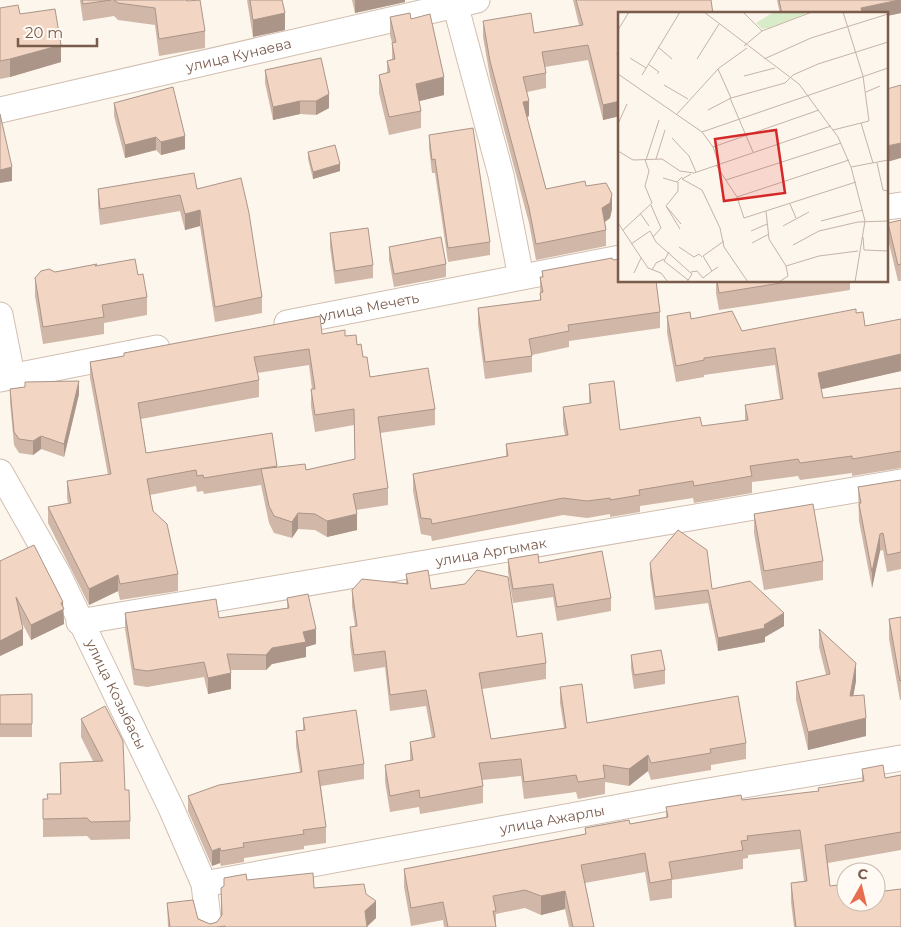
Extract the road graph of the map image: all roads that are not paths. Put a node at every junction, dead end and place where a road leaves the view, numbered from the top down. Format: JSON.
{"nodes":[{"id":1,"x":462,"y":1,"type":"edge"},
{"id":2,"x":0,"y":110,"type":"edge"},
{"id":3,"x":901,"y":205,"type":"edge"},
{"id":4,"x":888,"y":207,"type":"edge"},
{"id":5,"x":618,"y":258,"type":"edge"},
{"id":6,"x":521,"y":277,"type":"junction"},
{"id":7,"x":0,"y":315,"type":"edge"},
{"id":8,"x":264,"y":328,"type":"edge"},
{"id":9,"x":177,"y":344,"type":"edge"},
{"id":10,"x":6,"y":377,"type":"edge"},
{"id":11,"x":0,"y":472,"type":"edge"},
{"id":12,"x":901,"y":482,"type":"edge"},
{"id":13,"x":79,"y":622,"type":"junction"},
{"id":14,"x":901,"y":758,"type":"edge"},
{"id":15,"x":204,"y":884,"type":"junction"},
{"id":16,"x":209,"y":927,"type":"edge"}],
"edges":[{"from":1,"to":2,"type":"street","name":"улица Кунаева"},
{"from":1,"to":6,"type":"street"},
{"from":3,"to":4,"type":"street"},
{"from":5,"to":6,"type":"street","name":"улица Мечеть"},
{"from":6,"to":8,"type":"street","name":"улица Мечеть"},
{"from":7,"to":10,"type":"street"},
{"from":9,"to":10,"type":"street"},
{"from":11,"to":13,"type":"street","name":"улица Козыбасы"},
{"from":12,"to":13,"type":"street","name":"улица Аргымак"},
{"from":13,"to":15,"type":"street","name":"улица Козыбасы"},
{"from":14,"to":15,"type":"street","name":"улица Ажарлы"},
{"from":15,"to":16,"type":"street","name":"улица Козыбасы"}]}
